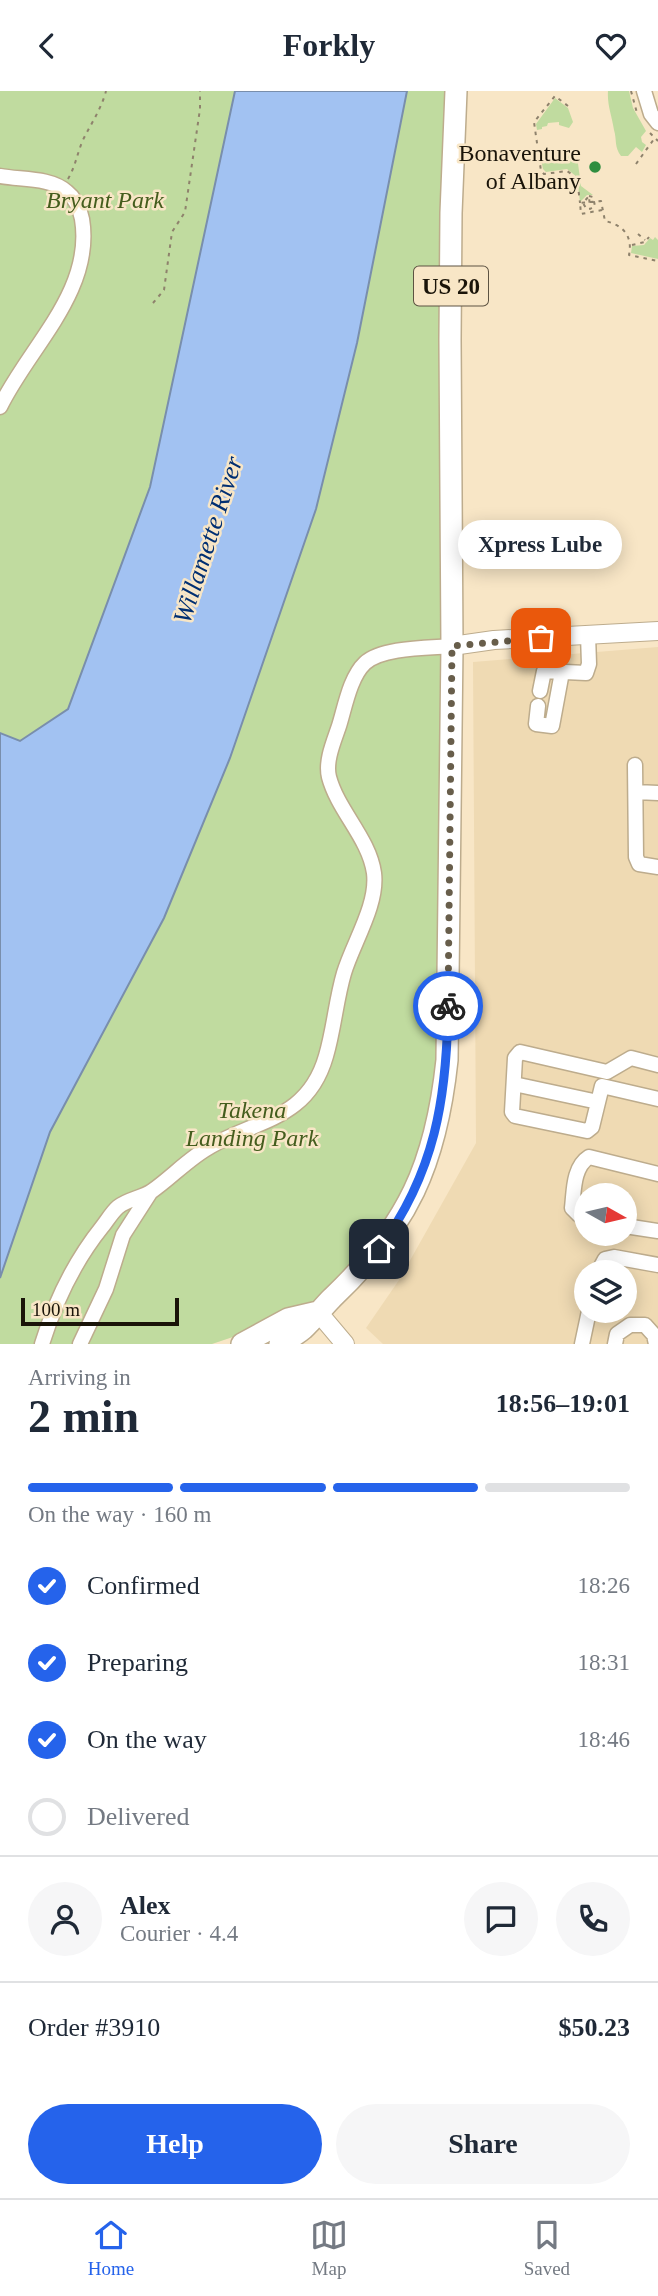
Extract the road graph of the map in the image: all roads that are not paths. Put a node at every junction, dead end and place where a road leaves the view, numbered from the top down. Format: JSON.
{"nodes":[{"id":1,"x":456,"y":91,"type":"edge"},
{"id":2,"x":644,"y":91,"type":"edge"},
{"id":3,"x":658,"y":123,"type":"edge"},
{"id":4,"x":0,"y":176,"type":"edge"},
{"id":5,"x":0,"y":407,"type":"edge"},
{"id":6,"x":658,"y":631,"type":"edge"},
{"id":7,"x":588,"y":635,"type":"junction"},
{"id":8,"x":452,"y":646,"type":"junction"},
{"id":9,"x":562,"y":672,"type":"junction"},
{"id":10,"x":635,"y":765,"type":"dead end"},
{"id":11,"x":636,"y":792,"type":"junction"},
{"id":12,"x":658,"y":793,"type":"edge"},
{"id":13,"x":658,"y":867,"type":"edge"},
{"id":14,"x":658,"y":1065,"type":"edge"},
{"id":15,"x":607,"y":1072,"type":"junction"},
{"id":16,"x":514,"y":1084,"type":"junction"},
{"id":17,"x":602,"y":1086,"type":"junction"},
{"id":18,"x":658,"y":1099,"type":"edge"},
{"id":19,"x":598,"y":1102,"type":"junction"},
{"id":20,"x":658,"y":1174,"type":"edge"},
{"id":21,"x":575,"y":1183,"type":"edge"},
{"id":22,"x":151,"y":1192,"type":"junction"},
{"id":23,"x":574,"y":1193,"type":"edge"},
{"id":24,"x":574,"y":1210,"type":"edge"},
{"id":25,"x":637,"y":1228,"type":"edge"},
{"id":26,"x":658,"y":1231,"type":"edge"},
{"id":27,"x":604,"y":1260,"type":"edge"},
{"id":28,"x":630,"y":1260,"type":"edge"},
{"id":29,"x":637,"y":1261,"type":"edge"},
{"id":30,"x":658,"y":1265,"type":"edge"},
{"id":31,"x":318,"y":1312,"type":"junction"},
{"id":32,"x":586,"y":1323,"type":"edge"},
{"id":33,"x":42,"y":1344,"type":"edge"},
{"id":34,"x":80,"y":1344,"type":"edge"},
{"id":35,"x":242,"y":1344,"type":"edge"},
{"id":36,"x":280,"y":1344,"type":"edge"},
{"id":37,"x":345,"y":1344,"type":"edge"},
{"id":38,"x":582,"y":1344,"type":"edge"},
{"id":39,"x":615,"y":1344,"type":"edge"},
{"id":40,"x":656,"y":1344,"type":"edge"}],
"edges":[{"from":1,"to":8,"type":"highway","number":"US 20"},
{"from":2,"to":3,"type":"street"},
{"from":4,"to":5,"type":"street"},
{"from":6,"to":7,"type":"main road"},
{"from":7,"to":8,"type":"main road"},
{"from":7,"to":9,"type":"street"},
{"from":8,"to":22,"type":"street"},
{"from":8,"to":31,"type":"highway","number":"US 20"},
{"from":9,"to":9,"type":"street"},
{"from":10,"to":11,"type":"street"},
{"from":11,"to":12,"type":"street"},
{"from":11,"to":13,"type":"street"},
{"from":14,"to":15,"type":"street"},
{"from":15,"to":16,"type":"street"},
{"from":15,"to":17,"type":"street"},
{"from":16,"to":19,"type":"street"},
{"from":16,"to":19,"type":"street"},
{"from":17,"to":18,"type":"street"},
{"from":17,"to":19,"type":"street"},
{"from":20,"to":21,"type":"street"},
{"from":22,"to":33,"type":"street"},
{"from":22,"to":34,"type":"street"},
{"from":23,"to":24,"type":"street"},
{"from":25,"to":26,"type":"street"},
{"from":27,"to":28,"type":"street"},
{"from":29,"to":30,"type":"street"},
{"from":31,"to":35,"type":"highway","number":"US 20"},
{"from":31,"to":36,"type":"highway","number":"US 20"},
{"from":31,"to":37,"type":"main road"},
{"from":32,"to":38,"type":"street"},
{"from":39,"to":40,"type":"street"}]}
